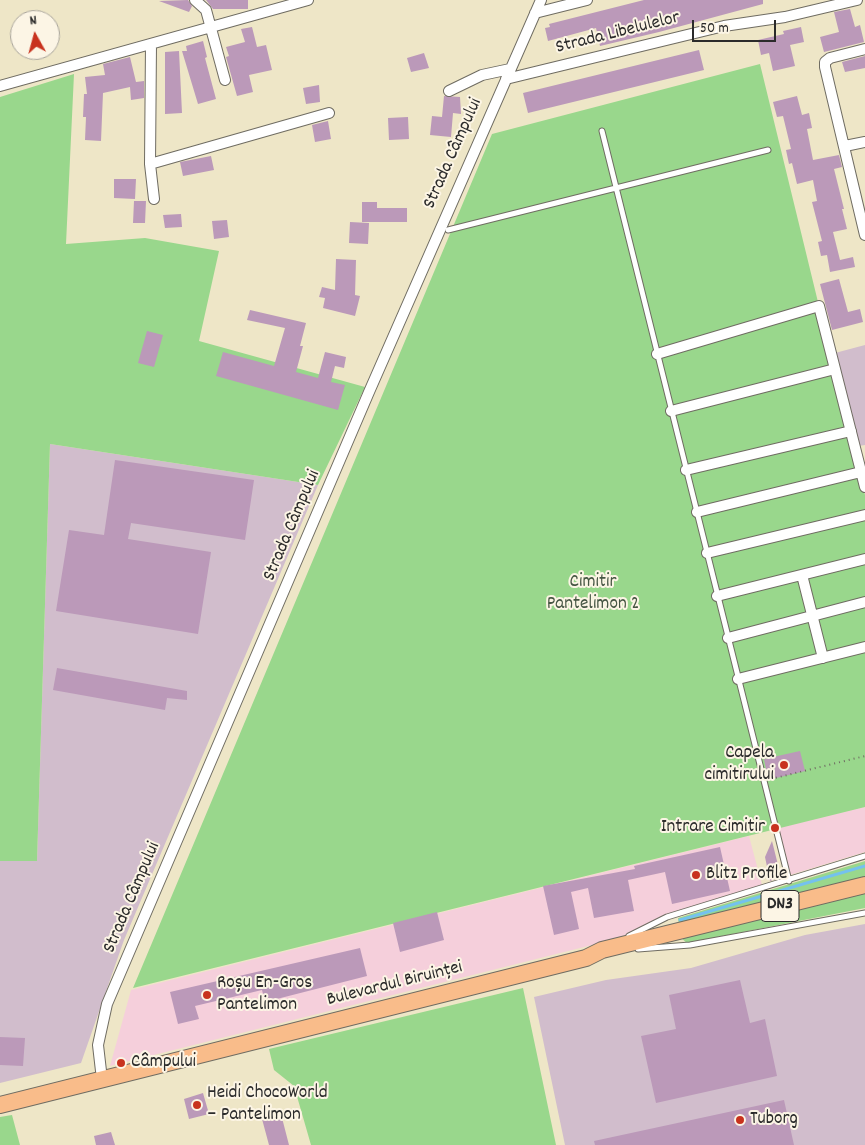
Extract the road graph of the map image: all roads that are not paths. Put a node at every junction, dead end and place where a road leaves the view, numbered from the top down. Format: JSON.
{"nodes":[{"id":1,"x":195,"y":0,"type":"edge"},
{"id":2,"x":308,"y":0,"type":"edge"},
{"id":3,"x":541,"y":0,"type":"edge"},
{"id":4,"x":587,"y":0,"type":"edge"},
{"id":5,"x":857,"y":0,"type":"edge"},
{"id":6,"x":535,"y":13,"type":"junction"},
{"id":7,"x":211,"y":28,"type":"junction"},
{"id":8,"x":151,"y":44,"type":"junction"},
{"id":9,"x":865,"y":48,"type":"edge"},
{"id":10,"x":508,"y":74,"type":"junction"},
{"id":11,"x":225,"y":80,"type":"dead end"},
{"id":12,"x":0,"y":86,"type":"edge"},
{"id":13,"x":449,"y":91,"type":"dead end"},
{"id":14,"x":329,"y":113,"type":"dead end"},
{"id":15,"x":602,"y":132,"type":"dead end"},
{"id":16,"x":865,"y":142,"type":"edge"},
{"id":17,"x":845,"y":146,"type":"junction"},
{"id":18,"x":768,"y":150,"type":"dead end"},
{"id":19,"x":150,"y":164,"type":"junction"},
{"id":20,"x":616,"y":189,"type":"junction"},
{"id":21,"x":154,"y":199,"type":"dead end"},
{"id":22,"x":448,"y":230,"type":"dead end"},
{"id":23,"x":865,"y":235,"type":"edge"},
{"id":24,"x":657,"y":354,"type":"junction"},
{"id":25,"x":835,"y":369,"type":"junction"},
{"id":26,"x":672,"y":411,"type":"junction"},
{"id":27,"x":851,"y":431,"type":"junction"},
{"id":28,"x":686,"y":470,"type":"junction"},
{"id":29,"x":861,"y":472,"type":"junction"},
{"id":30,"x":865,"y":487,"type":"edge"},
{"id":31,"x":696,"y":512,"type":"junction"},
{"id":32,"x":865,"y":515,"type":"edge"},
{"id":33,"x":707,"y":553,"type":"junction"},
{"id":34,"x":865,"y":559,"type":"edge"},
{"id":35,"x":802,"y":574,"type":"junction"},
{"id":36,"x":717,"y":596,"type":"junction"},
{"id":37,"x":865,"y":602,"type":"edge"},
{"id":38,"x":812,"y":616,"type":"junction"},
{"id":39,"x":728,"y":638,"type":"junction"},
{"id":40,"x":865,"y":646,"type":"edge"},
{"id":41,"x":822,"y":658,"type":"junction"},
{"id":42,"x":738,"y":679,"type":"junction"},
{"id":43,"x":865,"y":856,"type":"edge"},
{"id":44,"x":789,"y":881,"type":"junction"},
{"id":45,"x":865,"y":886,"type":"edge"},
{"id":46,"x":865,"y":912,"type":"edge"},
{"id":47,"x":598,"y":951,"type":"junction"},
{"id":48,"x":101,"y":1071,"type":"junction"},
{"id":49,"x":0,"y":1096,"type":"edge"},
{"id":50,"x":0,"y":1105,"type":"edge"}],
"edges":[{"from":1,"to":7,"type":"street"},
{"from":2,"to":7,"type":"street"},
{"from":3,"to":6,"type":"street","name":"Strada Câmpului"},
{"from":4,"to":6,"type":"street"},
{"from":5,"to":10,"type":"street","name":"Strada Libelulelor"},
{"from":6,"to":10,"type":"street","name":"Strada Câmpului"},
{"from":7,"to":8,"type":"street"},
{"from":7,"to":11,"type":"street"},
{"from":8,"to":12,"type":"street"},
{"from":8,"to":19,"type":"street"},
{"from":9,"to":17,"type":"street"},
{"from":10,"to":13,"type":"street","name":"Strada Libelulelor"},
{"from":10,"to":48,"type":"street","name":"Strada Câmpului"},
{"from":14,"to":19,"type":"street"},
{"from":15,"to":20,"type":"lane"},
{"from":16,"to":17,"type":"street"},
{"from":17,"to":23,"type":"street"},
{"from":18,"to":20,"type":"lane"},
{"from":19,"to":21,"type":"street"},
{"from":20,"to":22,"type":"lane"},
{"from":20,"to":24,"type":"lane"},
{"from":24,"to":25,"type":"street"},
{"from":24,"to":26,"type":"lane"},
{"from":25,"to":26,"type":"street"},
{"from":25,"to":27,"type":"street"},
{"from":26,"to":28,"type":"lane"},
{"from":27,"to":28,"type":"street"},
{"from":27,"to":29,"type":"street"},
{"from":28,"to":31,"type":"lane"},
{"from":29,"to":30,"type":"street"},
{"from":29,"to":31,"type":"street"},
{"from":31,"to":33,"type":"lane"},
{"from":32,"to":33,"type":"street"},
{"from":33,"to":36,"type":"lane"},
{"from":34,"to":35,"type":"street"},
{"from":35,"to":36,"type":"street"},
{"from":35,"to":38,"type":"street"},
{"from":36,"to":39,"type":"lane"},
{"from":37,"to":38,"type":"street"},
{"from":38,"to":39,"type":"street"},
{"from":38,"to":41,"type":"street"},
{"from":39,"to":42,"type":"lane"},
{"from":40,"to":41,"type":"street"},
{"from":41,"to":42,"type":"street"},
{"from":42,"to":44,"type":"lane"},
{"from":43,"to":44,"type":"lane"},
{"from":44,"to":47,"type":"lane"},
{"from":45,"to":47,"type":"main road","name":"Bulevardul Biruinței","number":"DN3"},
{"from":46,"to":47,"type":"lane"},
{"from":47,"to":48,"type":"main road","name":"Bulevardul Biruinței","number":"DN3"},
{"from":47,"to":50,"type":"main road","name":"Bulevardul Biruinței","number":"DN3"},
{"from":48,"to":49,"type":"main road","name":"Bulevardul Biruinței","number":"DN3"}]}
